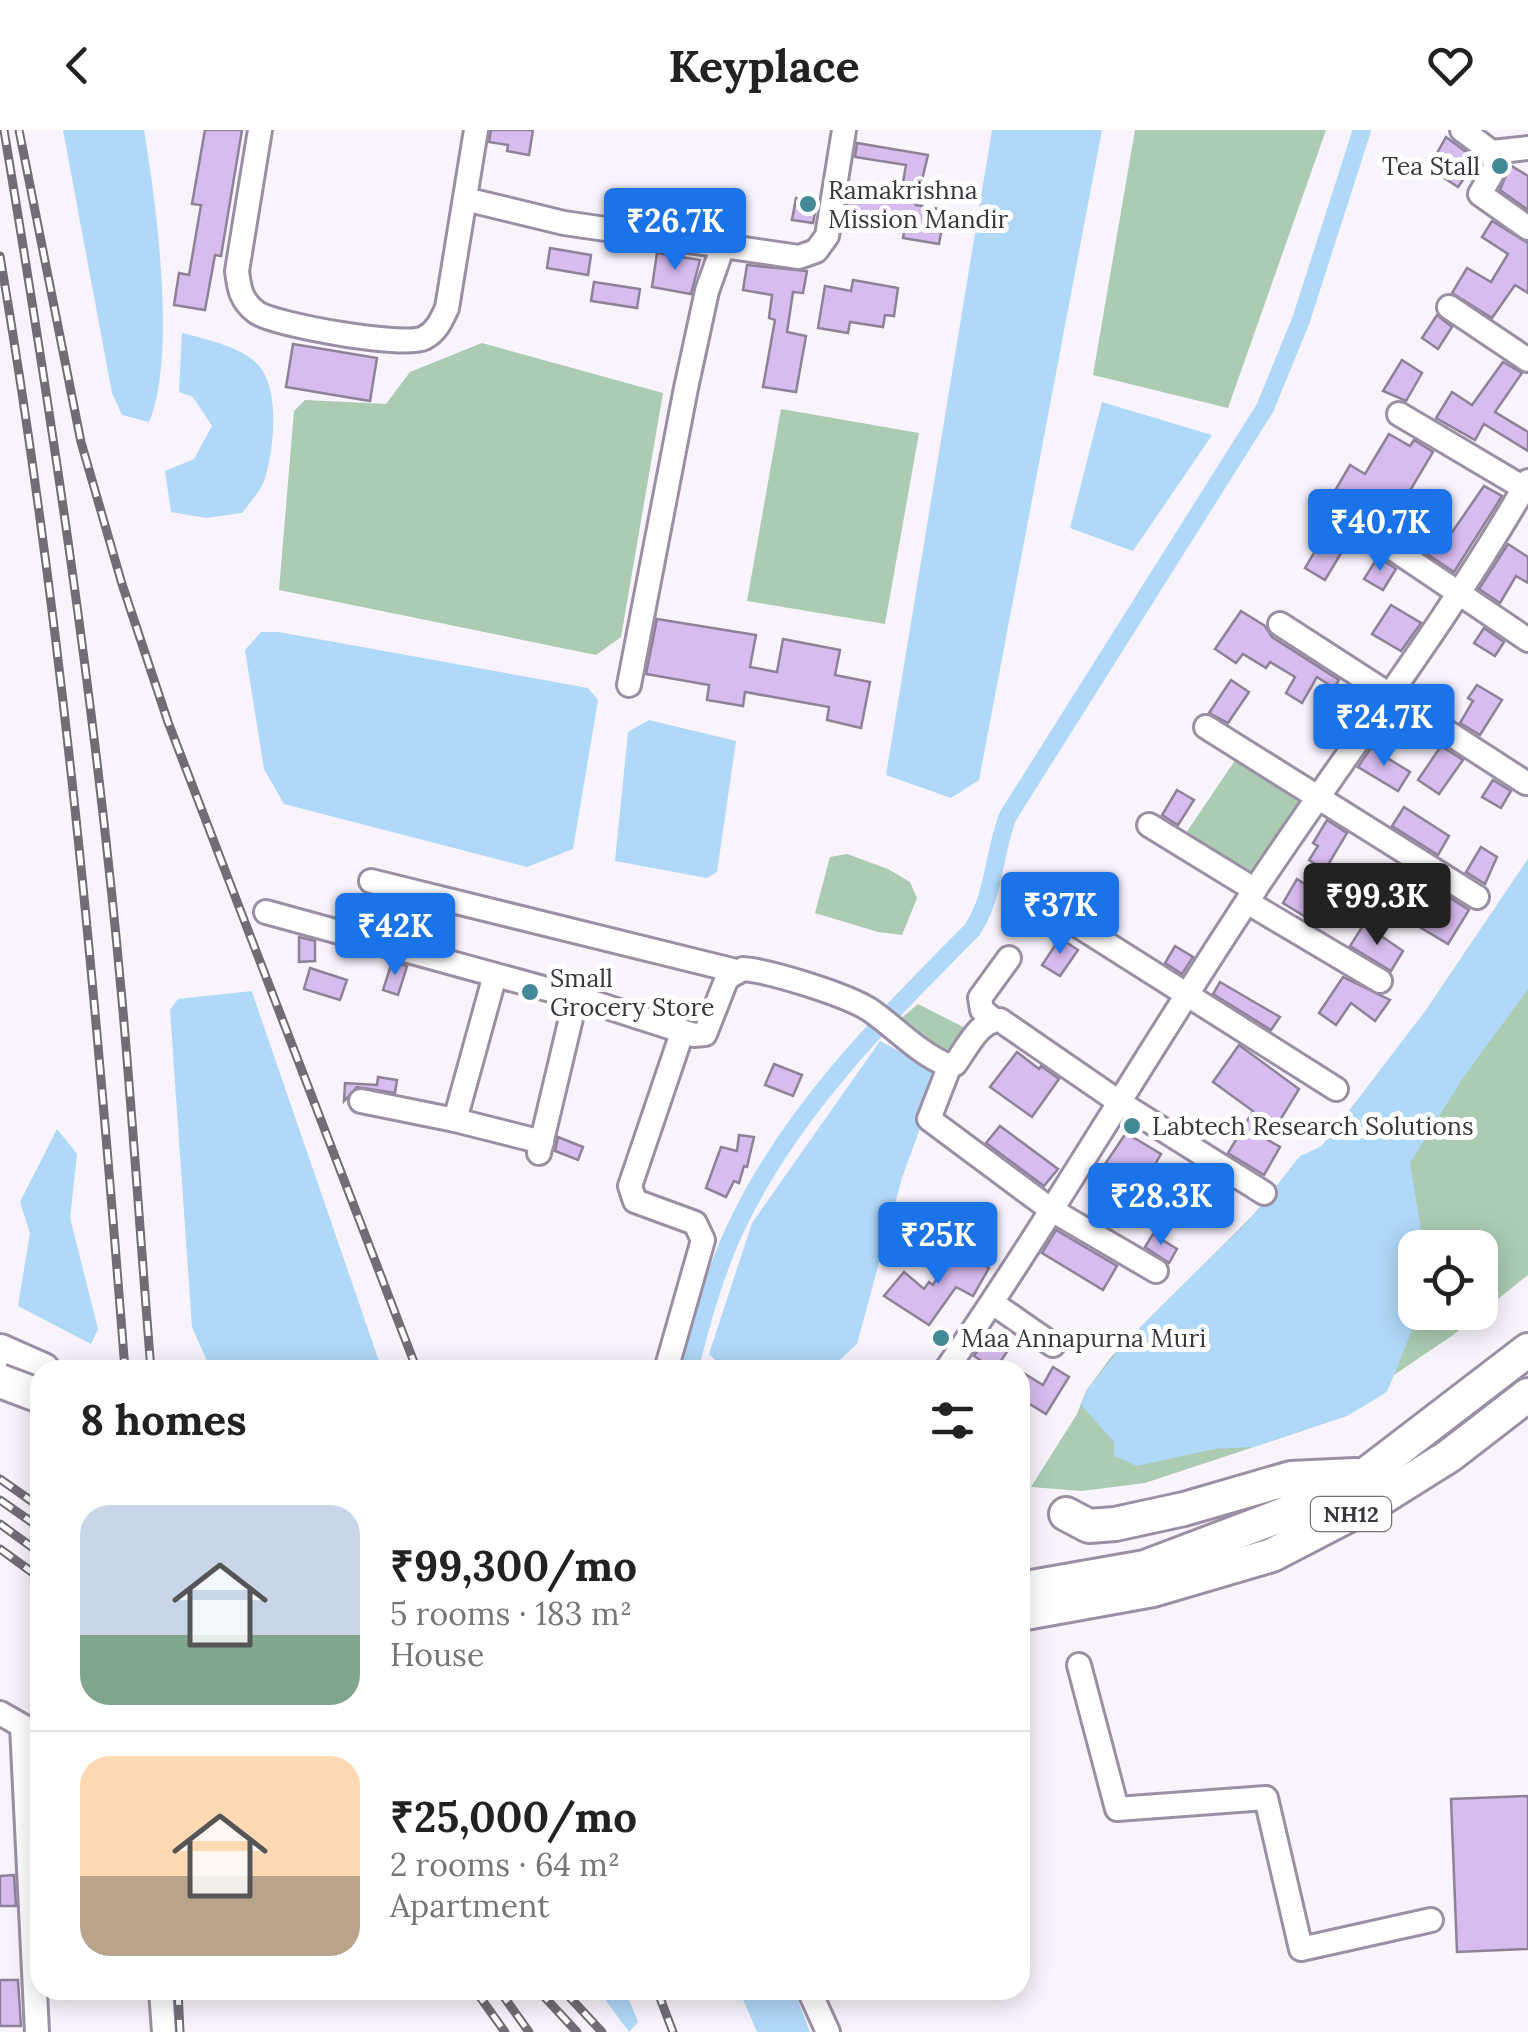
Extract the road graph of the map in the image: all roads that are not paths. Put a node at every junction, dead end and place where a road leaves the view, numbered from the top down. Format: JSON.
{"nodes":[{"id":1,"x":260,"y":130,"type":"edge"},
{"id":2,"x":476,"y":130,"type":"edge"},
{"id":3,"x":844,"y":130,"type":"edge"},
{"id":4,"x":1462,"y":130,"type":"edge"},
{"id":5,"x":1528,"y":148,"type":"edge"},
{"id":6,"x":1492,"y":152,"type":"junction"},
{"id":7,"x":465,"y":199,"type":"junction"},
{"id":8,"x":1528,"y":228,"type":"edge"},
{"id":9,"x":723,"y":246,"type":"junction"},
{"id":10,"x":1449,"y":307,"type":"dead end"},
{"id":11,"x":1528,"y":360,"type":"edge"},
{"id":12,"x":1399,"y":414,"type":"dead end"},
{"id":13,"x":1524,"y":495,"type":"edge"},
{"id":14,"x":1343,"y":515,"type":"dead end"},
{"id":15,"x":1458,"y":590,"type":"junction"},
{"id":16,"x":1280,"y":624,"type":"dead end"},
{"id":17,"x":1528,"y":640,"type":"edge"},
{"id":18,"x":629,"y":686,"type":"dead end"},
{"id":19,"x":1391,"y":694,"type":"junction"},
{"id":20,"x":1206,"y":727,"type":"dead end"},
{"id":21,"x":1526,"y":782,"type":"edge"},
{"id":22,"x":1316,"y":799,"type":"junction"},
{"id":23,"x":1149,"y":824,"type":"dead end"},
{"id":24,"x":370,"y":881,"type":"dead end"},
{"id":25,"x":1251,"y":896,"type":"junction"},
{"id":26,"x":1477,"y":897,"type":"dead end"},
{"id":27,"x":1036,"y":900,"type":"dead end"},
{"id":28,"x":266,"y":912,"type":"dead end"},
{"id":29,"x":1009,"y":958,"type":"dead end"},
{"id":30,"x":736,"y":971,"type":"junction"},
{"id":31,"x":495,"y":974,"type":"junction"},
{"id":32,"x":1380,"y":982,"type":"dead end"},
{"id":33,"x":1188,"y":993,"type":"junction"},
{"id":34,"x":576,"y":997,"type":"junction"},
{"id":35,"x":992,"y":1019,"type":"junction"},
{"id":36,"x":700,"y":1029,"type":"junction"},
{"id":37,"x":950,"y":1064,"type":"junction"},
{"id":38,"x":1336,"y":1089,"type":"dead end"},
{"id":39,"x":361,"y":1101,"type":"dead end"},
{"id":40,"x":1119,"y":1102,"type":"junction"},
{"id":41,"x":456,"y":1120,"type":"junction"},
{"id":42,"x":1264,"y":1193,"type":"dead end"},
{"id":43,"x":1050,"y":1209,"type":"junction"},
{"id":44,"x":1156,"y":1271,"type":"dead end"},
{"id":45,"x":994,"y":1304,"type":"junction"},
{"id":46,"x":1053,"y":1344,"type":"dead end"},
{"id":47,"x":1528,"y":1350,"type":"edge"},
{"id":48,"x":0,"y":1351,"type":"edge"},
{"id":49,"x":0,"y":1360,"type":"edge"},
{"id":50,"x":669,"y":1360,"type":"edge"},
{"id":51,"x":953,"y":1360,"type":"edge"},
{"id":52,"x":30,"y":1364,"type":"edge"},
{"id":53,"x":0,"y":1381,"type":"edge"},
{"id":54,"x":30,"y":1388,"type":"edge"},
{"id":55,"x":30,"y":1393,"type":"edge"},
{"id":56,"x":1528,"y":1395,"type":"edge"},
{"id":57,"x":1365,"y":1475,"type":"junction"},
{"id":58,"x":1066,"y":1514,"type":"dead end"},
{"id":59,"x":1149,"y":1578,"type":"junction"},
{"id":60,"x":1030,"y":1588,"type":"edge"},
{"id":61,"x":1030,"y":1611,"type":"edge"},
{"id":62,"x":1079,"y":1666,"type":"dead end"},
{"id":63,"x":0,"y":1713,"type":"edge"},
{"id":64,"x":30,"y":1730,"type":"edge"},
{"id":65,"x":1432,"y":1920,"type":"dead end"},
{"id":66,"x":36,"y":2000,"type":"edge"},
{"id":67,"x":162,"y":2000,"type":"edge"},
{"id":68,"x":814,"y":2000,"type":"edge"},
{"id":69,"x":37,"y":2032,"type":"edge"},
{"id":70,"x":164,"y":2032,"type":"edge"},
{"id":71,"x":828,"y":2032,"type":"edge"}],
"edges":[{"from":1,"to":7,"type":"street"},
{"from":2,"to":7,"type":"street"},
{"from":3,"to":9,"type":"street"},
{"from":4,"to":6,"type":"street"},
{"from":5,"to":6,"type":"street"},
{"from":6,"to":8,"type":"street"},
{"from":7,"to":9,"type":"street"},
{"from":9,"to":18,"type":"street"},
{"from":10,"to":11,"type":"street"},
{"from":12,"to":13,"type":"street"},
{"from":13,"to":15,"type":"street"},
{"from":14,"to":15,"type":"street"},
{"from":15,"to":17,"type":"street"},
{"from":15,"to":19,"type":"street"},
{"from":16,"to":19,"type":"street"},
{"from":19,"to":21,"type":"street"},
{"from":19,"to":22,"type":"street"},
{"from":20,"to":22,"type":"street"},
{"from":22,"to":25,"type":"street"},
{"from":22,"to":26,"type":"street"},
{"from":23,"to":25,"type":"street"},
{"from":24,"to":30,"type":"street"},
{"from":25,"to":32,"type":"street"},
{"from":25,"to":33,"type":"street"},
{"from":27,"to":33,"type":"street"},
{"from":28,"to":31,"type":"street"},
{"from":29,"to":35,"type":"street"},
{"from":30,"to":36,"type":"street"},
{"from":30,"to":37,"type":"street"},
{"from":31,"to":34,"type":"street"},
{"from":31,"to":41,"type":"street"},
{"from":33,"to":38,"type":"street"},
{"from":33,"to":40,"type":"street"},
{"from":34,"to":36,"type":"street"},
{"from":34,"to":41,"type":"street"},
{"from":35,"to":37,"type":"street"},
{"from":35,"to":40,"type":"street"},
{"from":36,"to":50,"type":"street"},
{"from":37,"to":43,"type":"street"},
{"from":39,"to":41,"type":"street"},
{"from":40,"to":42,"type":"street"},
{"from":40,"to":43,"type":"street"},
{"from":43,"to":44,"type":"street"},
{"from":43,"to":45,"type":"street"},
{"from":45,"to":46,"type":"street"},
{"from":45,"to":51,"type":"street"},
{"from":47,"to":57,"type":"highway","number":"NH12"},
{"from":48,"to":52,"type":"highway"},
{"from":49,"to":54,"type":"street"},
{"from":53,"to":55,"type":"highway","bridge":true},
{"from":56,"to":59,"type":"highway","number":"NH12"},
{"from":57,"to":58,"type":"highway"},
{"from":57,"to":59,"type":"highway","number":"NH12"},
{"from":59,"to":60,"type":"highway","number":"NH12"},
{"from":59,"to":61,"type":"highway","number":"NH12"},
{"from":62,"to":65,"type":"street"},
{"from":63,"to":64,"type":"street"},
{"from":66,"to":69,"type":"street"},
{"from":67,"to":70,"type":"street"},
{"from":68,"to":71,"type":"street"}]}
